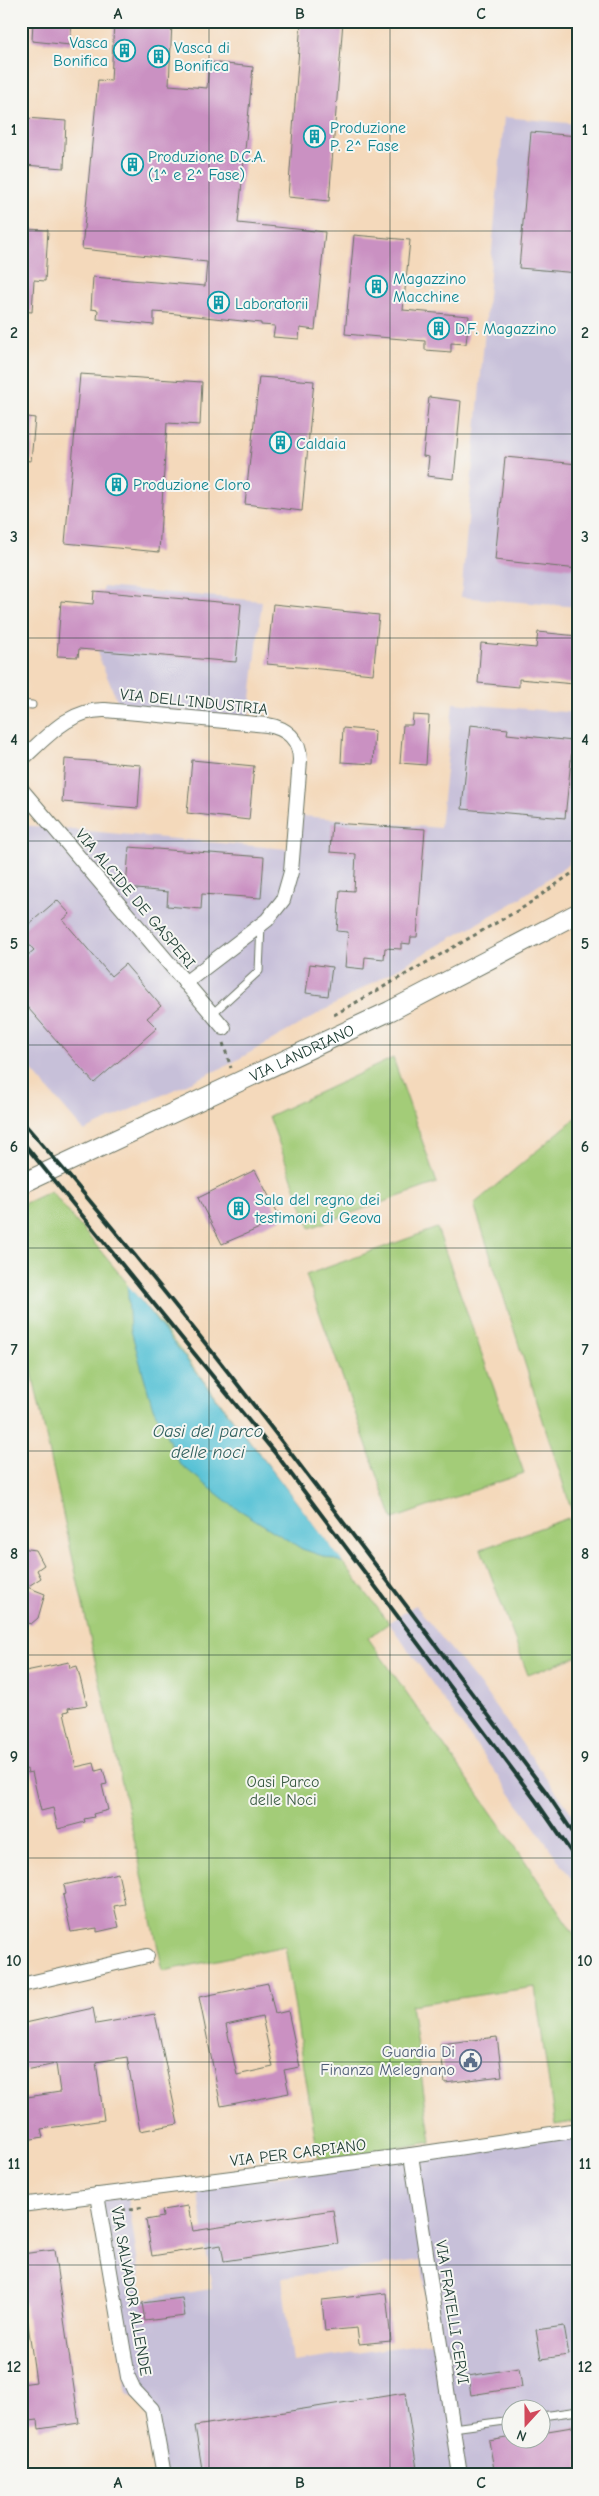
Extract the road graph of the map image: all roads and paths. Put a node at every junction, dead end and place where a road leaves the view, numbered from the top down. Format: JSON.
{"nodes":[{"id":1,"x":21,"y":704,"type":"edge"},
{"id":2,"x":32,"y":704,"type":"dead end"},
{"id":3,"x":21,"y":760,"type":"edge"},
{"id":4,"x":21,"y":789,"type":"edge"},
{"id":5,"x":578,"y":869,"type":"edge"},
{"id":6,"x":578,"y":913,"type":"edge"},
{"id":7,"x":261,"y":924,"type":"junction"},
{"id":8,"x":185,"y":983,"type":"junction"},
{"id":9,"x":212,"y":1014,"type":"junction"},
{"id":10,"x":331,"y":1017,"type":"dead end"},
{"id":11,"x":224,"y":1028,"type":"joint"},
{"id":12,"x":234,"y":1075,"type":"dead end"},
{"id":13,"x":21,"y":1184,"type":"edge"},
{"id":14,"x":146,"y":1956,"type":"dead end"},
{"id":15,"x":21,"y":1985,"type":"edge"},
{"id":16,"x":578,"y":2130,"type":"edge"},
{"id":17,"x":412,"y":2155,"type":"junction"},
{"id":18,"x":97,"y":2195,"type":"junction"},
{"id":19,"x":21,"y":2205,"type":"edge"},
{"id":20,"x":578,"y":2411,"type":"edge"},
{"id":21,"x":552,"y":2415,"type":"edge"},
{"id":22,"x":502,"y":2421,"type":"edge"},
{"id":23,"x":453,"y":2428,"type":"junction"},
{"id":24,"x":164,"y":2475,"type":"edge"},
{"id":25,"x":460,"y":2475,"type":"edge"}],
"edges":[{"from":1,"to":2,"type":"lane"},
{"from":3,"to":7,"type":"street","name":"VIA DELL'INDUSTRIA"},
{"from":4,"to":8,"type":"street","name":"VIA ALCIDE DE GASPERI"},
{"from":5,"to":10,"type":"path"},
{"from":6,"to":13,"type":"street","name":"VIA LANDRIANO"},
{"from":7,"to":8,"type":"street","name":"VIA DELL'INDUSTRIA"},
{"from":7,"to":9,"type":"lane"},
{"from":8,"to":9,"type":"street","name":"VIA ALCIDE DE GASPERI"},
{"from":9,"to":11,"type":"street","name":"VIA ALCIDE DE GASPERI"},
{"from":11,"to":12,"type":"path"},
{"from":14,"to":15,"type":"street"},
{"from":16,"to":17,"type":"street","name":"VIA PER CARPIANO"},
{"from":17,"to":18,"type":"street","name":"VIA PER CARPIANO"},
{"from":17,"to":23,"type":"street","name":"VIA FRATELLI CERVI"},
{"from":18,"to":19,"type":"street","name":"VIA PER CARPIANO"},
{"from":18,"to":24,"type":"street","name":"VIA SALVADOR ALLENDE"},
{"from":20,"to":21,"type":"lane"},
{"from":22,"to":23,"type":"lane"},
{"from":23,"to":25,"type":"street","name":"VIA FRATELLI CERVI"}]}
